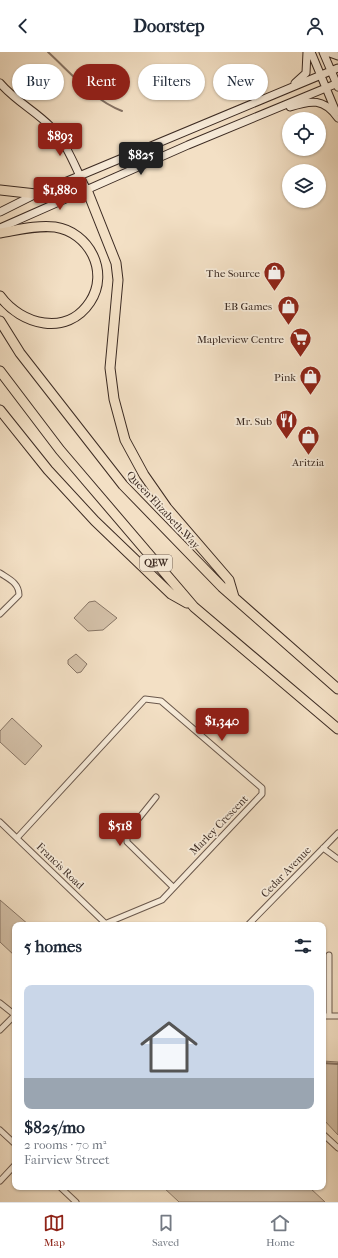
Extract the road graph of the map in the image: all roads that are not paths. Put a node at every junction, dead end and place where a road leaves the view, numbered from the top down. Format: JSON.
{"nodes":[{"id":1,"x":307,"y":52,"type":"edge"},
{"id":2,"x":311,"y":52,"type":"edge"},
{"id":3,"x":322,"y":52,"type":"edge"},
{"id":4,"x":327,"y":52,"type":"edge"},
{"id":5,"x":338,"y":56,"type":"edge"},
{"id":6,"x":334,"y":69,"type":"edge"},
{"id":7,"x":321,"y":75,"type":"junction"},
{"id":8,"x":0,"y":83,"type":"edge"},
{"id":9,"x":338,"y":84,"type":"edge"},
{"id":10,"x":326,"y":88,"type":"junction"},
{"id":11,"x":277,"y":94,"type":"junction"},
{"id":12,"x":259,"y":116,"type":"junction"},
{"id":13,"x":338,"y":117,"type":"edge"},
{"id":14,"x":80,"y":177,"type":"junction"},
{"id":15,"x":0,"y":190,"type":"edge"},
{"id":16,"x":86,"y":190,"type":"junction"},
{"id":17,"x":36,"y":194,"type":"junction"},
{"id":18,"x":0,"y":212,"type":"edge"},
{"id":19,"x":0,"y":228,"type":"edge"},
{"id":20,"x":0,"y":233,"type":"edge"},
{"id":21,"x":0,"y":296,"type":"edge"},
{"id":22,"x":0,"y":321,"type":"edge"},
{"id":23,"x":0,"y":371,"type":"edge"},
{"id":24,"x":0,"y":410,"type":"edge"},
{"id":25,"x":0,"y":573,"type":"edge"},
{"id":26,"x":235,"y":599,"type":"junction"},
{"id":27,"x":194,"y":607,"type":"junction"},
{"id":28,"x":0,"y":614,"type":"edge"},
{"id":29,"x":338,"y":689,"type":"edge"},
{"id":30,"x":338,"y":729,"type":"edge"},
{"id":31,"x":156,"y":797,"type":"dead end"},
{"id":32,"x":0,"y":822,"type":"edge"},
{"id":33,"x":338,"y":833,"type":"edge"},
{"id":34,"x":17,"y":838,"type":"junction"},
{"id":35,"x":323,"y":848,"type":"junction"},
{"id":36,"x":338,"y":859,"type":"edge"},
{"id":37,"x":172,"y":887,"type":"junction"},
{"id":38,"x":103,"y":922,"type":"edge"},
{"id":39,"x":110,"y":922,"type":"edge"},
{"id":40,"x":251,"y":922,"type":"edge"},
{"id":41,"x":329,"y":956,"type":"dead end"},
{"id":42,"x":0,"y":1003,"type":"edge"},
{"id":43,"x":12,"y":1013,"type":"edge"},
{"id":44,"x":326,"y":1016,"type":"edge"},
{"id":45,"x":338,"y":1016,"type":"edge"},
{"id":46,"x":12,"y":1018,"type":"edge"},
{"id":47,"x":0,"y":1030,"type":"edge"},
{"id":48,"x":0,"y":1130,"type":"edge"},
{"id":49,"x":326,"y":1137,"type":"edge"},
{"id":50,"x":12,"y":1141,"type":"edge"},
{"id":51,"x":338,"y":1148,"type":"edge"},
{"id":52,"x":12,"y":1168,"type":"edge"},
{"id":53,"x":0,"y":1181,"type":"edge"},
{"id":54,"x":63,"y":1190,"type":"edge"},
{"id":55,"x":76,"y":1202,"type":"edge"}],
"edges":[{"from":1,"to":11,"type":"main road"},
{"from":2,"to":7,"type":"main road"},
{"from":3,"to":6,"type":"main road"},
{"from":4,"to":5,"type":"main road"},
{"from":6,"to":7,"type":"main road"},
{"from":6,"to":9,"type":"main road"},
{"from":7,"to":10,"type":"main road"},
{"from":7,"to":11,"type":"main road"},
{"from":8,"to":14,"type":"main road"},
{"from":9,"to":10,"type":"main road"},
{"from":10,"to":12,"type":"main road"},
{"from":10,"to":13,"type":"main road"},
{"from":11,"to":14,"type":"main road"},
{"from":12,"to":13,"type":"main road"},
{"from":12,"to":16,"type":"main road"},
{"from":14,"to":16,"type":"main road"},
{"from":14,"to":17,"type":"main road"},
{"from":15,"to":17,"type":"highway"},
{"from":16,"to":19,"type":"main road"},
{"from":16,"to":26,"type":"highway"},
{"from":17,"to":18,"type":"main road"},
{"from":20,"to":21,"type":"highway"},
{"from":22,"to":26,"type":"highway","name":"Queen Elizabeth Way","number":"QEW"},
{"from":23,"to":27,"type":"highway","number":"QEW"},
{"from":24,"to":27,"type":"highway"},
{"from":25,"to":28,"type":"street"},
{"from":26,"to":29,"type":"highway","name":"Queen Elizabeth Way","number":"QEW"},
{"from":27,"to":30,"type":"highway","number":"QEW"},
{"from":31,"to":37,"type":"street"},
{"from":32,"to":34,"type":"street","name":"Francis Road"},
{"from":33,"to":35,"type":"street","name":"Cedar Avenue"},
{"from":34,"to":37,"type":"street","name":"Marley Crescent"},
{"from":34,"to":38,"type":"street","name":"Francis Road"},
{"from":35,"to":36,"type":"street"},
{"from":35,"to":40,"type":"street","name":"Cedar Avenue"},
{"from":37,"to":39,"type":"street","name":"Marley Crescent"},
{"from":41,"to":44,"type":"street"},
{"from":42,"to":43,"type":"street"},
{"from":44,"to":45,"type":"street"},
{"from":46,"to":47,"type":"street"},
{"from":48,"to":50,"type":"street"},
{"from":49,"to":51,"type":"street"},
{"from":52,"to":53,"type":"street"},
{"from":54,"to":55,"type":"street"}]}
